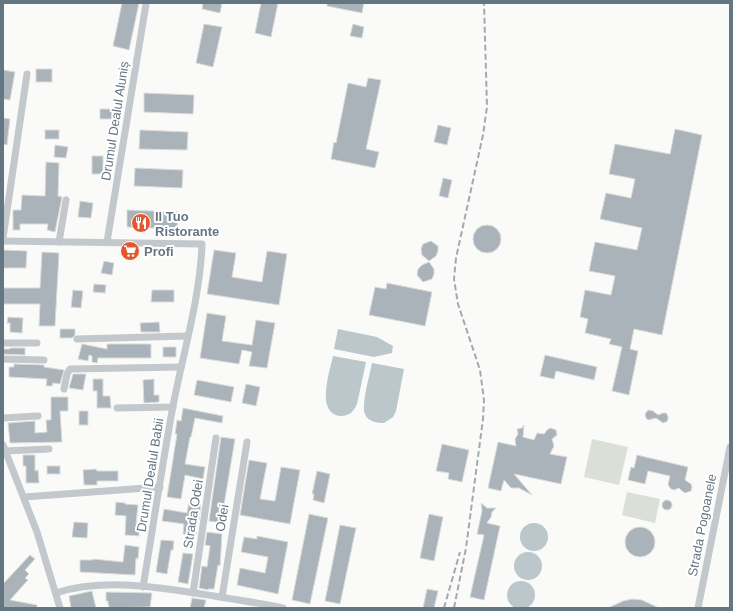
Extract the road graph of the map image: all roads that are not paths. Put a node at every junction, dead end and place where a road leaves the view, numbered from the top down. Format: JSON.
{"nodes":[{"id":1,"x":146,"y":4,"type":"dead end"},
{"id":2,"x":27,"y":74,"type":"dead end"},
{"id":3,"x":66,"y":200,"type":"dead end"},
{"id":4,"x":3,"y":240,"type":"edge"},
{"id":5,"x":59,"y":242,"type":"junction"},
{"id":6,"x":107,"y":242,"type":"junction"},
{"id":7,"x":187,"y":336,"type":"junction"},
{"id":8,"x":77,"y":339,"type":"dead end"},
{"id":9,"x":3,"y":343,"type":"edge"},
{"id":10,"x":37,"y":343,"type":"dead end"},
{"id":11,"x":3,"y":359,"type":"edge"},
{"id":12,"x":44,"y":360,"type":"dead end"},
{"id":13,"x":181,"y":366,"type":"junction"},
{"id":14,"x":64,"y":389,"type":"dead end"},
{"id":15,"x":173,"y":407,"type":"junction"},
{"id":16,"x":117,"y":408,"type":"dead end"},
{"id":17,"x":38,"y":416,"type":"dead end"},
{"id":18,"x":3,"y":418,"type":"edge"},
{"id":19,"x":216,"y":438,"type":"dead end"},
{"id":20,"x":247,"y":442,"type":"dead end"},
{"id":21,"x":730,"y":447,"type":"edge"},
{"id":22,"x":4,"y":448,"type":"edge"},
{"id":23,"x":49,"y":449,"type":"dead end"},
{"id":24,"x":160,"y":487,"type":"junction"},
{"id":25,"x":24,"y":496,"type":"junction"},
{"id":26,"x":143,"y":587,"type":"junction"},
{"id":27,"x":56,"y":593,"type":"junction"},
{"id":28,"x":193,"y":593,"type":"junction"},
{"id":29,"x":222,"y":597,"type":"junction"},
{"id":30,"x":60,"y":608,"type":"edge"},
{"id":31,"x":283,"y":608,"type":"edge"},
{"id":32,"x":698,"y":608,"type":"edge"}],
"edges":[{"from":1,"to":6,"type":"street","name":"Drumul Dealul Aluniș"},
{"from":2,"to":4,"type":"street"},
{"from":3,"to":5,"type":"street"},
{"from":4,"to":5,"type":"street"},
{"from":5,"to":6,"type":"street"},
{"from":6,"to":7,"type":"street","name":"Drumul Dealul Babii"},
{"from":7,"to":8,"type":"street"},
{"from":7,"to":13,"type":"street","name":"Drumul Dealul Babii"},
{"from":9,"to":10,"type":"street"},
{"from":11,"to":12,"type":"street"},
{"from":13,"to":14,"type":"street"},
{"from":13,"to":15,"type":"street","name":"Drumul Dealul Babii"},
{"from":15,"to":16,"type":"street"},
{"from":15,"to":24,"type":"street","name":"Drumul Dealul Babii"},
{"from":17,"to":18,"type":"street"},
{"from":19,"to":28,"type":"street","name":"Strada Odei"},
{"from":20,"to":29,"type":"street","name":"Odei"},
{"from":21,"to":32,"type":"street","name":"Strada Pogoanele"},
{"from":22,"to":23,"type":"street"},
{"from":22,"to":25,"type":"street"},
{"from":24,"to":25,"type":"street"},
{"from":24,"to":26,"type":"street","name":"Drumul Dealul Babii"},
{"from":25,"to":27,"type":"street"},
{"from":26,"to":27,"type":"street"},
{"from":26,"to":28,"type":"street"},
{"from":27,"to":30,"type":"street"},
{"from":28,"to":29,"type":"street"},
{"from":29,"to":31,"type":"street"}]}
